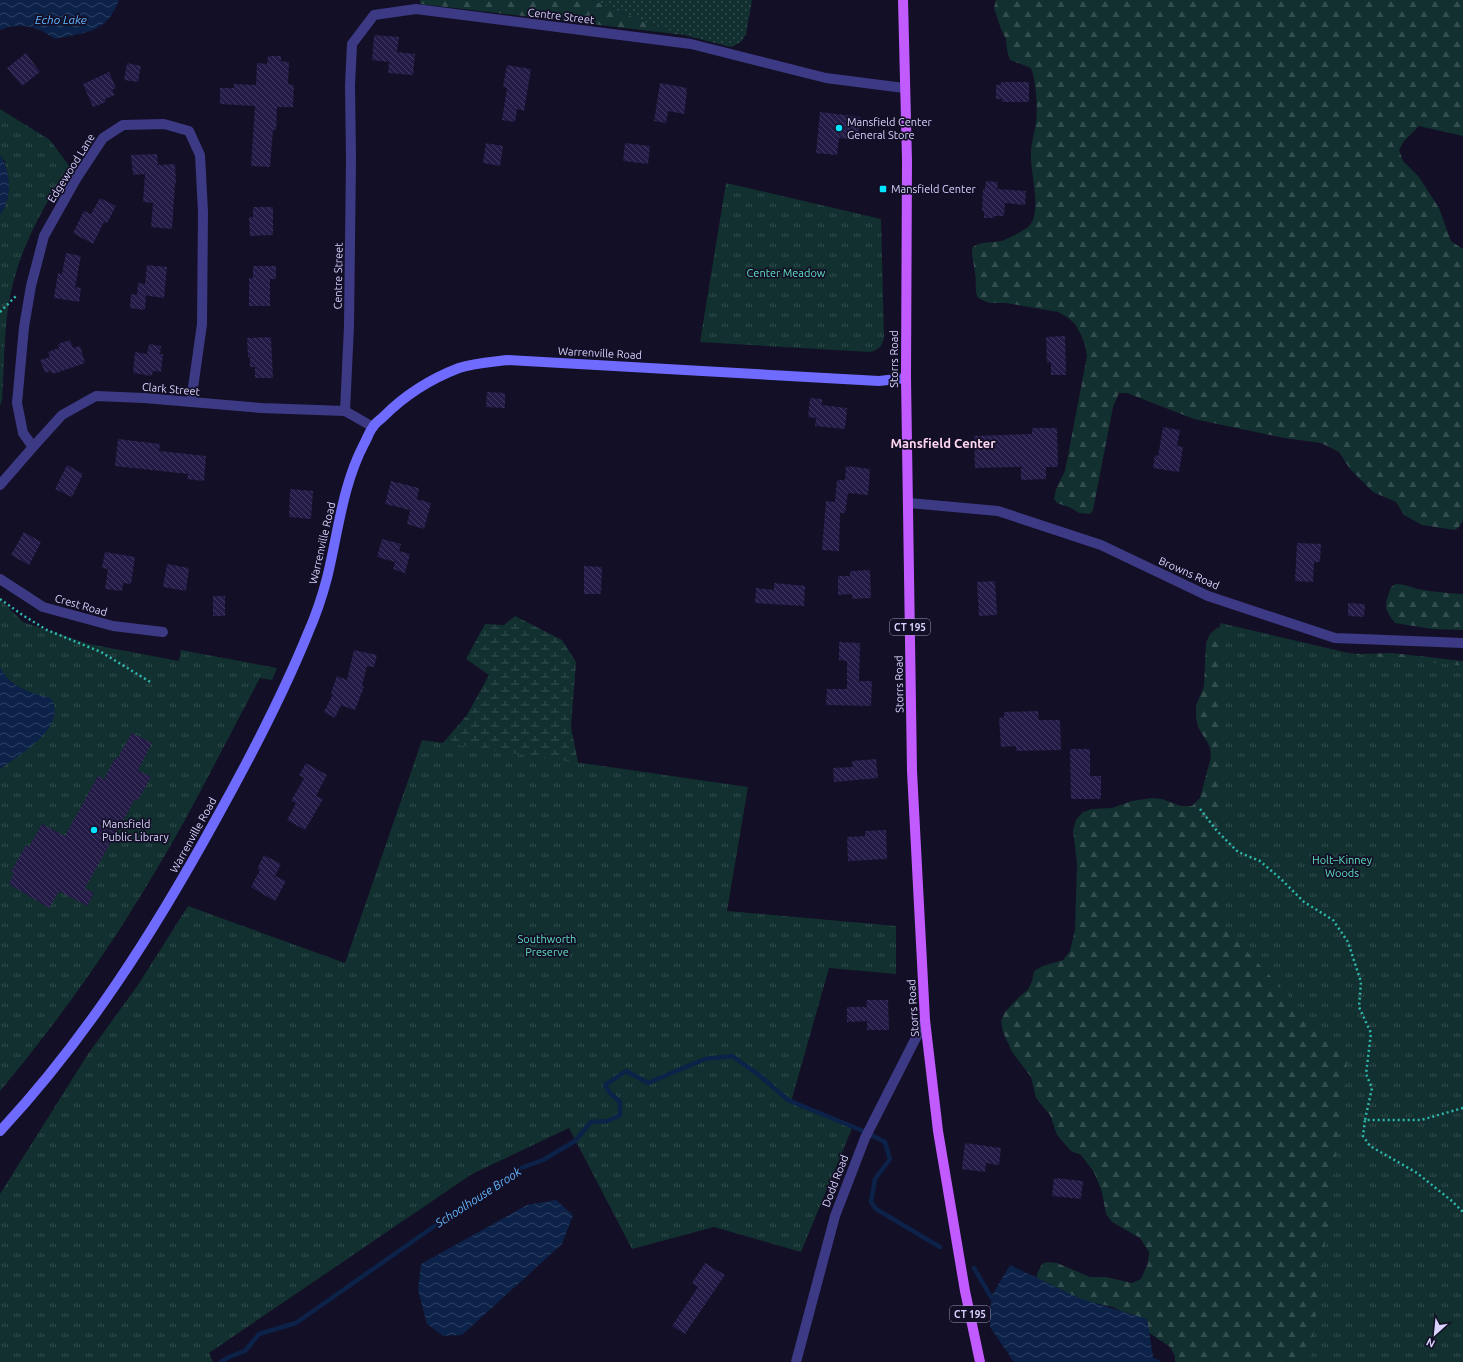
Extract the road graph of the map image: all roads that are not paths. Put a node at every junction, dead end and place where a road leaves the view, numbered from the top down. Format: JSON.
{"nodes":[{"id":1,"x":903,"y":0,"type":"edge"},
{"id":2,"x":904,"y":88,"type":"junction"},
{"id":3,"x":906,"y":378,"type":"junction"},
{"id":4,"x":191,"y":402,"type":"junction"},
{"id":5,"x":345,"y":411,"type":"junction"},
{"id":6,"x":373,"y":427,"type":"junction"},
{"id":7,"x":33,"y":447,"type":"junction"},
{"id":8,"x":0,"y":485,"type":"edge"},
{"id":9,"x":909,"y":503,"type":"junction"},
{"id":10,"x":0,"y":579,"type":"edge"},
{"id":11,"x":163,"y":632,"type":"dead end"},
{"id":12,"x":1463,"y":643,"type":"edge"},
{"id":13,"x":925,"y":1020,"type":"junction"},
{"id":14,"x":0,"y":1131,"type":"edge"},
{"id":15,"x":796,"y":1362,"type":"edge"},
{"id":16,"x":980,"y":1362,"type":"edge"}],
"edges":[{"from":1,"to":2,"type":"main road","name":"Storrs Road","number":"CT 195"},
{"from":2,"to":3,"type":"main road","name":"Storrs Road","number":"CT 195"},
{"from":2,"to":5,"type":"street","name":"Centre Street"},
{"from":3,"to":6,"type":"main road","name":"Warrenville Road"},
{"from":3,"to":9,"type":"main road","name":"Storrs Road","number":"CT 195"},
{"from":4,"to":5,"type":"street","name":"Clark Street"},
{"from":4,"to":7,"type":"street","name":"Clark Street"},
{"from":4,"to":7,"type":"street","name":"Edgewood Lane"},
{"from":5,"to":6,"type":"street","name":"Clark Street"},
{"from":6,"to":14,"type":"main road","name":"Warrenville Road"},
{"from":7,"to":8,"type":"street","name":"Clark Street"},
{"from":9,"to":12,"type":"street","name":"Browns Road"},
{"from":9,"to":13,"type":"main road","name":"Storrs Road","number":"CT 195"},
{"from":10,"to":11,"type":"street","name":"Crest Road"},
{"from":13,"to":15,"type":"street","name":"Dodd Road"},
{"from":13,"to":16,"type":"main road","name":"Storrs Road","number":"CT 195"}]}
